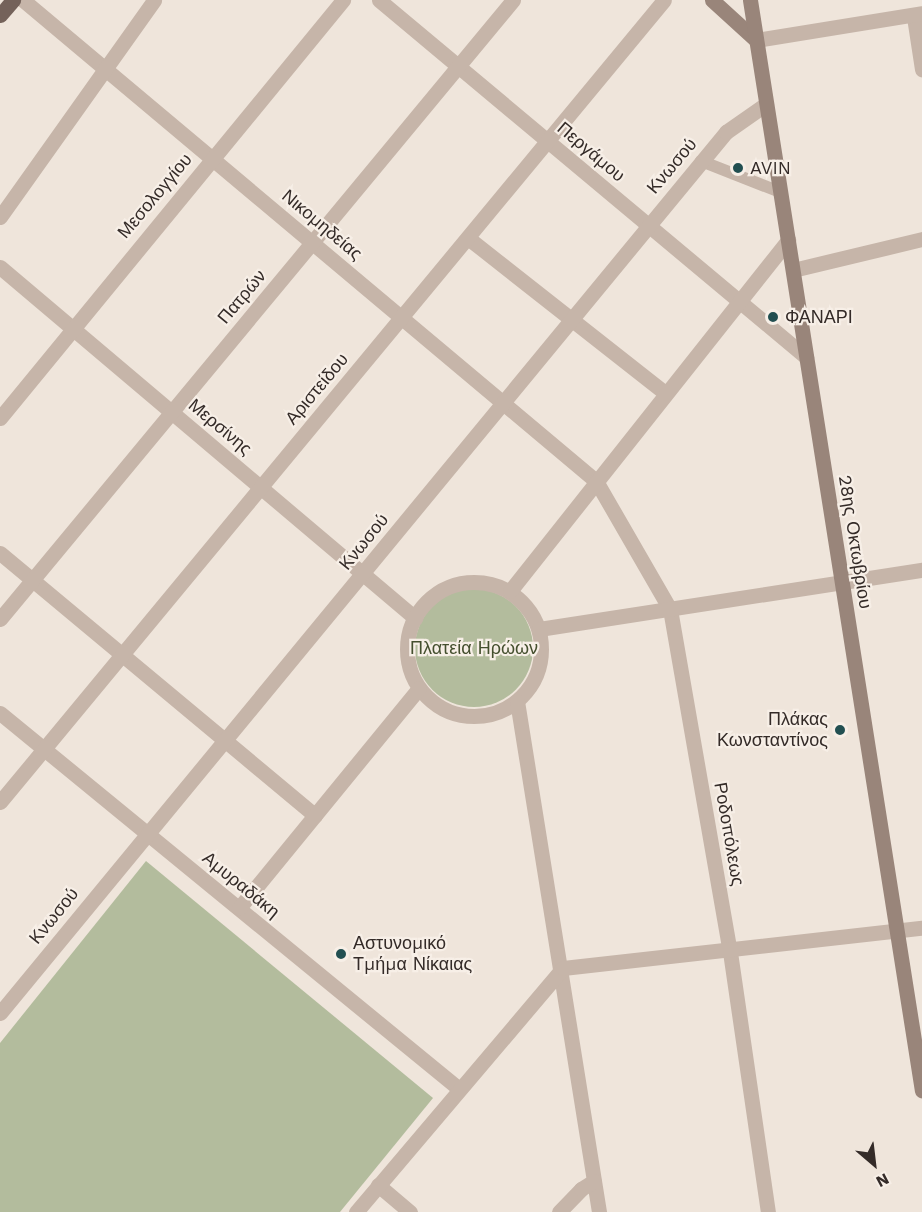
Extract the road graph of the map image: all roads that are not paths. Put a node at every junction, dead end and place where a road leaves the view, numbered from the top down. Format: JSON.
{"nodes":[{"id":1,"x":13,"y":0,"type":"edge"},
{"id":2,"x":23,"y":0,"type":"edge"},
{"id":3,"x":154,"y":0,"type":"edge"},
{"id":4,"x":343,"y":0,"type":"edge"},
{"id":5,"x":379,"y":0,"type":"edge"},
{"id":6,"x":513,"y":0,"type":"edge"},
{"id":7,"x":664,"y":0,"type":"edge"},
{"id":8,"x":712,"y":0,"type":"edge"},
{"id":9,"x":750,"y":0,"type":"edge"},
{"id":10,"x":0,"y":15,"type":"edge"},
{"id":11,"x":918,"y":15,"type":"edge"},
{"id":12,"x":756,"y":40,"type":"junction"},
{"id":13,"x":458,"y":66,"type":"junction"},
{"id":14,"x":104,"y":69,"type":"junction"},
{"id":15,"x":922,"y":69,"type":"edge"},
{"id":16,"x":766,"y":104,"type":"junction"},
{"id":17,"x":548,"y":141,"type":"junction"},
{"id":18,"x":212,"y":158,"type":"junction"},
{"id":19,"x":701,"y":161,"type":"junction"},
{"id":20,"x":780,"y":192,"type":"junction"},
{"id":21,"x":0,"y":217,"type":"edge"},
{"id":22,"x":648,"y":225,"type":"junction"},
{"id":23,"x":468,"y":238,"type":"junction"},
{"id":24,"x":922,"y":239,"type":"edge"},
{"id":25,"x":788,"y":240,"type":"junction"},
{"id":26,"x":313,"y":243,"type":"junction"},
{"id":27,"x":0,"y":267,"type":"edge"},
{"id":28,"x":792,"y":270,"type":"junction"},
{"id":29,"x":738,"y":300,"type":"junction"},
{"id":30,"x":402,"y":317,"type":"junction"},
{"id":31,"x":571,"y":319,"type":"junction"},
{"id":32,"x":71,"y":327,"type":"junction"},
{"id":33,"x":806,"y":357,"type":"junction"},
{"id":34,"x":665,"y":393,"type":"junction"},
{"id":35,"x":503,"y":403,"type":"junction"},
{"id":36,"x":171,"y":411,"type":"junction"},
{"id":37,"x":0,"y":418,"type":"edge"},
{"id":38,"x":596,"y":481,"type":"junction"},
{"id":39,"x":261,"y":487,"type":"junction"},
{"id":40,"x":0,"y":553,"type":"edge"},
{"id":41,"x":922,"y":570,"type":"edge"},
{"id":42,"x":364,"y":573,"type":"junction"},
{"id":43,"x":32,"y":580,"type":"junction"},
{"id":44,"x":842,"y":582,"type":"junction"},
{"id":45,"x":510,"y":591,"type":"junction"},
{"id":46,"x":670,"y":609,"type":"junction"},
{"id":47,"x":415,"y":618,"type":"junction"},
{"id":48,"x":0,"y":620,"type":"edge"},
{"id":49,"x":539,"y":629,"type":"junction"},
{"id":50,"x":123,"y":654,"type":"junction"},
{"id":51,"x":419,"y":688,"type":"junction"},
{"id":52,"x":517,"y":701,"type":"junction"},
{"id":53,"x":0,"y":713,"type":"edge"},
{"id":54,"x":226,"y":740,"type":"junction"},
{"id":55,"x":44,"y":749,"type":"junction"},
{"id":56,"x":0,"y":802,"type":"edge"},
{"id":57,"x":315,"y":814,"type":"junction"},
{"id":58,"x":147,"y":833,"type":"junction"},
{"id":59,"x":239,"y":909,"type":"junction"},
{"id":60,"x":922,"y":928,"type":"edge"},
{"id":61,"x":897,"y":932,"type":"junction"},
{"id":62,"x":730,"y":952,"type":"junction"},
{"id":63,"x":563,"y":968,"type":"junction"},
{"id":64,"x":2,"y":1006,"type":"edge"},
{"id":65,"x":458,"y":1088,"type":"junction"},
{"id":66,"x":922,"y":1091,"type":"edge"},
{"id":67,"x":594,"y":1181,"type":"junction"},
{"id":68,"x":378,"y":1185,"type":"junction"},
{"id":69,"x":356,"y":1212,"type":"edge"},
{"id":70,"x":410,"y":1212,"type":"edge"},
{"id":71,"x":559,"y":1212,"type":"edge"},
{"id":72,"x":599,"y":1212,"type":"edge"},
{"id":73,"x":768,"y":1212,"type":"edge"}],
"edges":[{"from":1,"to":10,"type":"main road"},
{"from":2,"to":14,"type":"street","name":"Νικομηδείας"},
{"from":3,"to":14,"type":"street"},
{"from":4,"to":18,"type":"street","name":"Μεσολογγίου"},
{"from":5,"to":13,"type":"street","name":"Περγάμου"},
{"from":6,"to":13,"type":"street","name":"Πατρών"},
{"from":7,"to":17,"type":"street","name":"Αριστείδου"},
{"from":8,"to":12,"type":"main road"},
{"from":9,"to":12,"type":"main road","name":"28ης Οκτωβρίου"},
{"from":11,"to":12,"type":"street"},
{"from":11,"to":15,"type":"street"},
{"from":12,"to":16,"type":"main road","name":"28ης Οκτωβρίου"},
{"from":13,"to":17,"type":"street","name":"Περγάμου"},
{"from":13,"to":26,"type":"street","name":"Πατρών"},
{"from":14,"to":18,"type":"street","name":"Νικομηδείας"},
{"from":14,"to":21,"type":"street"},
{"from":16,"to":19,"type":"street","name":"Κνωσού"},
{"from":16,"to":20,"type":"main road","name":"28ης Οκτωβρίου"},
{"from":17,"to":22,"type":"street","name":"Περγάμου"},
{"from":17,"to":23,"type":"street","name":"Αριστείδου"},
{"from":18,"to":26,"type":"street","name":"Νικομηδείας"},
{"from":18,"to":32,"type":"street","name":"Μεσολογγίου"},
{"from":19,"to":20,"type":"lane"},
{"from":19,"to":22,"type":"street","name":"Κνωσού"},
{"from":20,"to":25,"type":"main road","name":"28ης Οκτωβρίου"},
{"from":22,"to":29,"type":"street","name":"Περγάμου"},
{"from":22,"to":31,"type":"street","name":"Κνωσού"},
{"from":23,"to":30,"type":"street","name":"Αριστείδου"},
{"from":23,"to":31,"type":"street"},
{"from":24,"to":28,"type":"street"},
{"from":25,"to":28,"type":"main road","name":"28ης Οκτωβρίου"},
{"from":25,"to":29,"type":"street"},
{"from":26,"to":30,"type":"street","name":"Νικομηδείας"},
{"from":26,"to":36,"type":"street","name":"Πατρών"},
{"from":27,"to":32,"type":"street","name":"Μερσίνης"},
{"from":28,"to":33,"type":"main road","name":"28ης Οκτωβρίου"},
{"from":29,"to":33,"type":"street","name":"Περγάμου"},
{"from":29,"to":34,"type":"street"},
{"from":30,"to":35,"type":"street","name":"Νικομηδείας"},
{"from":30,"to":39,"type":"street","name":"Αριστείδου"},
{"from":31,"to":34,"type":"street"},
{"from":31,"to":35,"type":"street","name":"Κνωσού"},
{"from":32,"to":36,"type":"street","name":"Μερσίνης"},
{"from":32,"to":37,"type":"street","name":"Μεσολογγίου"},
{"from":33,"to":44,"type":"main road","name":"28ης Οκτωβρίου"},
{"from":34,"to":38,"type":"street"},
{"from":35,"to":38,"type":"street","name":"Νικομηδείας"},
{"from":35,"to":42,"type":"street","name":"Κνωσού"},
{"from":36,"to":39,"type":"street","name":"Μερσίνης"},
{"from":36,"to":43,"type":"street","name":"Πατρών"},
{"from":38,"to":45,"type":"street"},
{"from":38,"to":46,"type":"street","name":"Ροδοπόλεως"},
{"from":39,"to":42,"type":"street","name":"Μερσίνης"},
{"from":39,"to":50,"type":"street","name":"Αριστείδου"},
{"from":40,"to":43,"type":"street"},
{"from":41,"to":44,"type":"street"},
{"from":42,"to":47,"type":"street","name":"Μερσίνης"},
{"from":42,"to":54,"type":"street","name":"Κνωσού"},
{"from":43,"to":48,"type":"street","name":"Πατρών"},
{"from":43,"to":50,"type":"street"},
{"from":44,"to":46,"type":"street"},
{"from":44,"to":61,"type":"main road","name":"28ης Οκτωβρίου"},
{"from":45,"to":47,"type":"street"},
{"from":45,"to":49,"type":"street"},
{"from":46,"to":49,"type":"street"},
{"from":46,"to":62,"type":"street","name":"Ροδοπόλεως"},
{"from":47,"to":51,"type":"street"},
{"from":49,"to":52,"type":"street"},
{"from":50,"to":54,"type":"street"},
{"from":50,"to":55,"type":"street","name":"Αριστείδου"},
{"from":51,"to":52,"type":"street"},
{"from":51,"to":57,"type":"street"},
{"from":52,"to":63,"type":"street"},
{"from":53,"to":55,"type":"street","name":"Αμυραδάκη"},
{"from":54,"to":57,"type":"street"},
{"from":54,"to":58,"type":"street","name":"Κνωσού"},
{"from":55,"to":56,"type":"street","name":"Αριστείδου"},
{"from":55,"to":58,"type":"street","name":"Αμυραδάκη"},
{"from":57,"to":59,"type":"street"},
{"from":58,"to":59,"type":"street","name":"Αμυραδάκη"},
{"from":58,"to":64,"type":"street","name":"Κνωσού"},
{"from":59,"to":65,"type":"street","name":"Αμυραδάκη"},
{"from":60,"to":61,"type":"street"},
{"from":61,"to":62,"type":"street"},
{"from":61,"to":66,"type":"main road","name":"28ης Οκτωβρίου"},
{"from":62,"to":63,"type":"street"},
{"from":62,"to":73,"type":"street","name":"Ροδοπόλεως"},
{"from":63,"to":65,"type":"street"},
{"from":63,"to":67,"type":"street"},
{"from":65,"to":68,"type":"street"},
{"from":67,"to":71,"type":"street"},
{"from":67,"to":72,"type":"street"},
{"from":68,"to":69,"type":"street"},
{"from":68,"to":70,"type":"street"}]}
